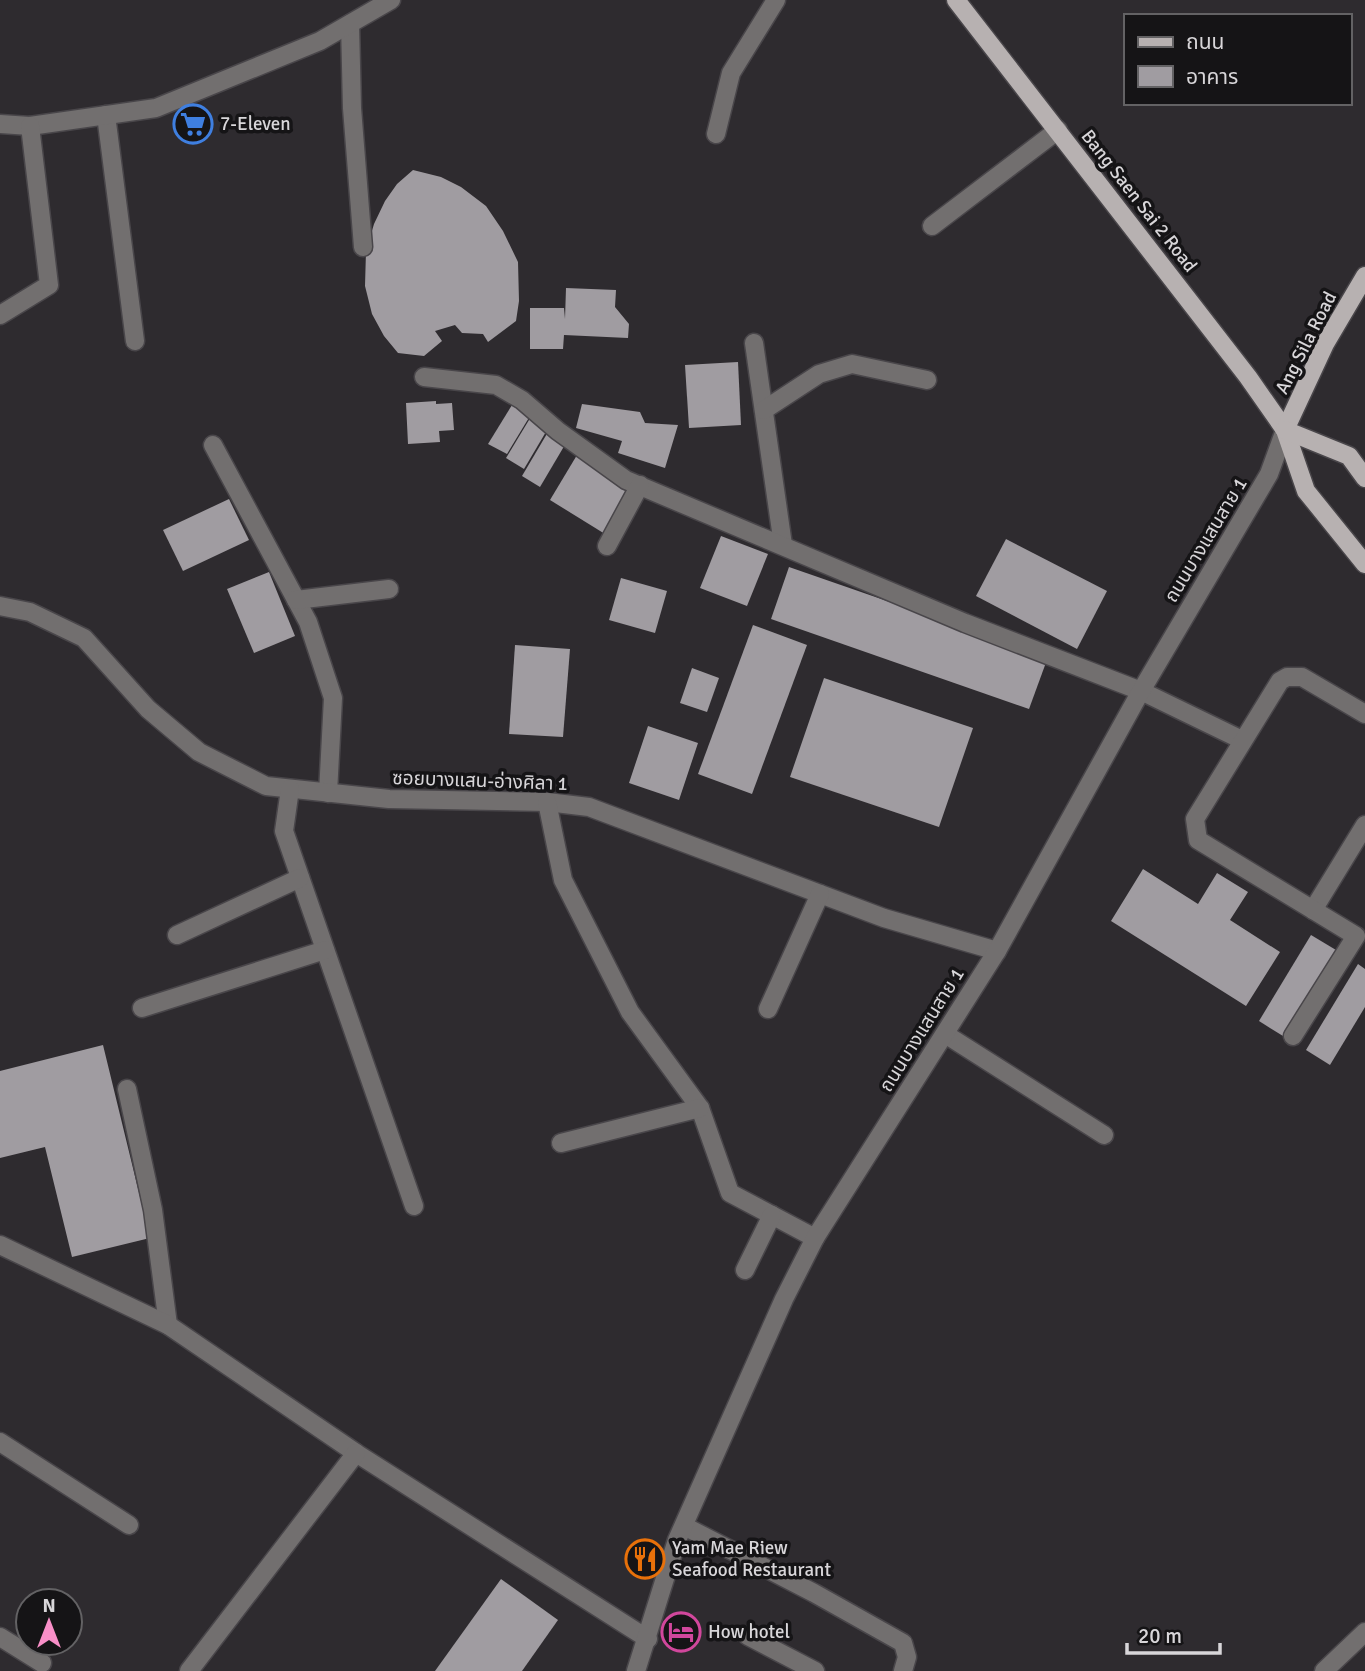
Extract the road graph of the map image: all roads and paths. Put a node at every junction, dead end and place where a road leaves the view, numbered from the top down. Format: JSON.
{"nodes":[{"id":1,"x":391,"y":0,"type":"edge"},
{"id":2,"x":776,"y":0,"type":"edge"},
{"id":3,"x":956,"y":0,"type":"edge"},
{"id":4,"x":350,"y":24,"type":"junction"},
{"id":5,"x":106,"y":115,"type":"junction"},
{"id":6,"x":0,"y":124,"type":"edge"},
{"id":7,"x":30,"y":126,"type":"junction"},
{"id":8,"x":1058,"y":130,"type":"junction"},
{"id":9,"x":716,"y":134,"type":"dead end"},
{"id":10,"x":932,"y":226,"type":"dead end"},
{"id":11,"x":363,"y":247,"type":"dead end"},
{"id":12,"x":1365,"y":276,"type":"edge"},
{"id":13,"x":0,"y":315,"type":"edge"},
{"id":14,"x":135,"y":341,"type":"dead end"},
{"id":15,"x":754,"y":343,"type":"dead end"},
{"id":16,"x":424,"y":377,"type":"dead end"},
{"id":17,"x":927,"y":380,"type":"dead end"},
{"id":18,"x":764,"y":410,"type":"junction"},
{"id":19,"x":1285,"y":430,"type":"junction"},
{"id":20,"x":213,"y":445,"type":"dead end"},
{"id":21,"x":1365,"y":478,"type":"edge"},
{"id":22,"x":640,"y":485,"type":"junction"},
{"id":23,"x":783,"y":545,"type":"junction"},
{"id":24,"x":607,"y":546,"type":"dead end"},
{"id":25,"x":1365,"y":564,"type":"edge"},
{"id":26,"x":388,"y":589,"type":"dead end"},
{"id":27,"x":296,"y":600,"type":"junction"},
{"id":28,"x":0,"y":606,"type":"edge"},
{"id":29,"x":1141,"y":691,"type":"junction"},
{"id":30,"x":1365,"y":714,"type":"edge"},
{"id":31,"x":1242,"y":740,"type":"junction"},
{"id":32,"x":290,"y":789,"type":"junction"},
{"id":33,"x":328,"y":793,"type":"junction"},
{"id":34,"x":547,"y":802,"type":"junction"},
{"id":35,"x":1365,"y":825,"type":"edge"},
{"id":36,"x":300,"y":878,"type":"junction"},
{"id":37,"x":820,"y":894,"type":"junction"},
{"id":38,"x":1313,"y":910,"type":"junction"},
{"id":39,"x":177,"y":935,"type":"dead end"},
{"id":40,"x":325,"y":950,"type":"junction"},
{"id":41,"x":997,"y":951,"type":"junction"},
{"id":42,"x":142,"y":1008,"type":"dead end"},
{"id":43,"x":768,"y":1009,"type":"dead end"},
{"id":44,"x":945,"y":1034,"type":"junction"},
{"id":45,"x":1293,"y":1036,"type":"dead end"},
{"id":46,"x":127,"y":1089,"type":"dead end"},
{"id":47,"x":701,"y":1108,"type":"junction"},
{"id":48,"x":1104,"y":1135,"type":"dead end"},
{"id":49,"x":561,"y":1143,"type":"dead end"},
{"id":50,"x":414,"y":1206,"type":"dead end"},
{"id":51,"x":772,"y":1215,"type":"junction"},
{"id":52,"x":815,"y":1238,"type":"junction"},
{"id":53,"x":0,"y":1245,"type":"edge"},
{"id":54,"x":745,"y":1270,"type":"dead end"},
{"id":55,"x":168,"y":1325,"type":"junction"},
{"id":56,"x":0,"y":1442,"type":"edge"},
{"id":57,"x":356,"y":1453,"type":"junction"},
{"id":58,"x":129,"y":1525,"type":"dead end"},
{"id":59,"x":684,"y":1526,"type":"junction"},
{"id":60,"x":1365,"y":1632,"type":"edge"},
{"id":61,"x":748,"y":1636,"type":"dead end"},
{"id":62,"x":0,"y":1637,"type":"edge"},
{"id":63,"x":648,"y":1639,"type":"junction"},
{"id":64,"x":42,"y":1662,"type":"dead end"},
{"id":65,"x":189,"y":1671,"type":"edge"},
{"id":66,"x":636,"y":1671,"type":"edge"},
{"id":67,"x":815,"y":1671,"type":"edge"},
{"id":68,"x":903,"y":1671,"type":"edge"},
{"id":69,"x":1324,"y":1671,"type":"edge"}],
"edges":[{"from":1,"to":4,"type":"street"},
{"from":2,"to":9,"type":"street"},
{"from":3,"to":8,"type":"main road","name":"Bang Saen Sai 2 Road"},
{"from":4,"to":5,"type":"street"},
{"from":4,"to":11,"type":"street"},
{"from":5,"to":7,"type":"street"},
{"from":5,"to":14,"type":"street"},
{"from":6,"to":7,"type":"street"},
{"from":7,"to":13,"type":"street"},
{"from":8,"to":10,"type":"street"},
{"from":8,"to":19,"type":"main road","name":"Bang Saen Sai 2 Road"},
{"from":12,"to":19,"type":"main road","name":"Ang Sila Road"},
{"from":15,"to":18,"type":"street"},
{"from":16,"to":22,"type":"street"},
{"from":17,"to":18,"type":"street"},
{"from":18,"to":23,"type":"street"},
{"from":19,"to":21,"type":"main road"},
{"from":19,"to":25,"type":"main road","name":"Bang Saen Sai 2 Road"},
{"from":19,"to":29,"type":"street","name":"ถนนบางแสนสาย 1"},
{"from":20,"to":27,"type":"street"},
{"from":22,"to":23,"type":"street"},
{"from":22,"to":24,"type":"street"},
{"from":23,"to":29,"type":"street"},
{"from":26,"to":27,"type":"street"},
{"from":27,"to":33,"type":"street"},
{"from":28,"to":32,"type":"street","name":"ซอยบางแสน-อ่างศิลา 1"},
{"from":29,"to":31,"type":"street"},
{"from":29,"to":41,"type":"street","name":"ถนนบางแสนสาย 1"},
{"from":30,"to":31,"type":"street"},
{"from":31,"to":38,"type":"street"},
{"from":32,"to":33,"type":"street","name":"ซอยบางแสน-อ่างศิลา 1"},
{"from":32,"to":36,"type":"street"},
{"from":33,"to":34,"type":"street","name":"ซอยบางแสน-อ่างศิลา 1"},
{"from":34,"to":37,"type":"street","name":"ซอยบางแสน-อ่างศิลา 1"},
{"from":34,"to":47,"type":"street"},
{"from":35,"to":38,"type":"street"},
{"from":36,"to":39,"type":"street"},
{"from":36,"to":40,"type":"street"},
{"from":37,"to":41,"type":"street","name":"ซอยบางแสน-อ่างศิลา 1"},
{"from":37,"to":43,"type":"street"},
{"from":38,"to":45,"type":"street"},
{"from":40,"to":42,"type":"street"},
{"from":40,"to":50,"type":"street"},
{"from":41,"to":44,"type":"street","name":"ถนนบางแสนสาย 1"},
{"from":44,"to":48,"type":"street"},
{"from":44,"to":52,"type":"street","name":"ถนนบางแสนสาย 1"},
{"from":46,"to":55,"type":"street"},
{"from":47,"to":49,"type":"street"},
{"from":47,"to":51,"type":"street"},
{"from":51,"to":52,"type":"street"},
{"from":51,"to":54,"type":"street"},
{"from":52,"to":59,"type":"street","name":"ถนนบางแสนสาย 1"},
{"from":53,"to":55,"type":"street"},
{"from":55,"to":57,"type":"street"},
{"from":56,"to":58,"type":"street"},
{"from":57,"to":63,"type":"street"},
{"from":57,"to":65,"type":"street"},
{"from":59,"to":63,"type":"street","name":"ถนนบางแสนสาย 1"},
{"from":59,"to":68,"type":"street"},
{"from":60,"to":69,"type":"street"},
{"from":61,"to":67,"type":"street"},
{"from":62,"to":64,"type":"street"},
{"from":63,"to":66,"type":"street","name":"ถนนบางแสนสาย 1"}]}
